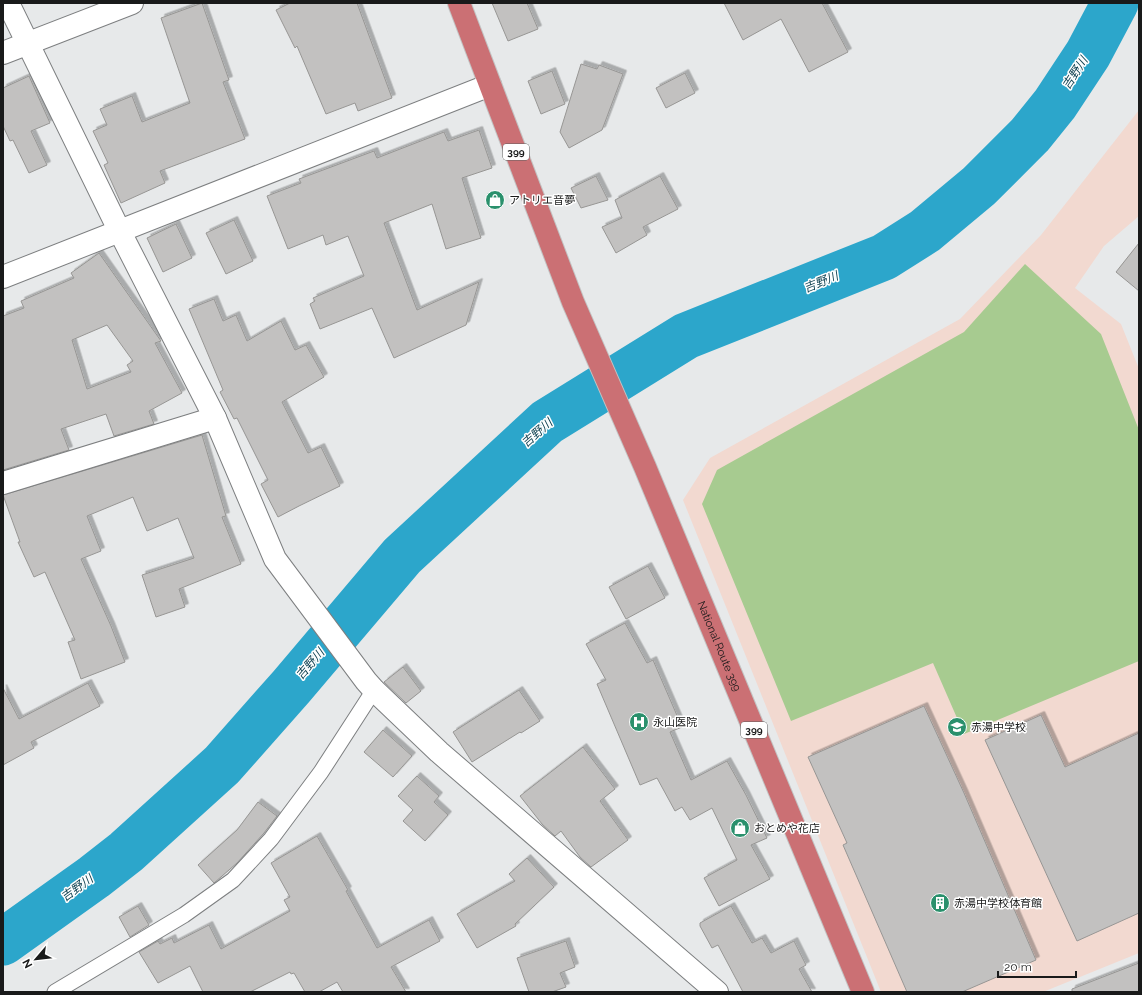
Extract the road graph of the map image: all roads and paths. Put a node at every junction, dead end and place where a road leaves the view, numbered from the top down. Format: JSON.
{"nodes":[{"id":1,"x":8,"y":3,"type":"edge"},
{"id":2,"x":132,"y":3,"type":"edge"},
{"id":3,"x":459,"y":3,"type":"edge"},
{"id":4,"x":28,"y":43,"type":"junction"},
{"id":5,"x":3,"y":53,"type":"edge"},
{"id":6,"x":490,"y":86,"type":"junction"},
{"id":7,"x":119,"y":230,"type":"junction"},
{"id":8,"x":3,"y":277,"type":"edge"},
{"id":9,"x":215,"y":418,"type":"junction"},
{"id":10,"x":3,"y":483,"type":"edge"},
{"id":11,"x":370,"y":686,"type":"junction"},
{"id":12,"x":55,"y":992,"type":"edge"},
{"id":13,"x":717,"y":992,"type":"edge"},
{"id":14,"x":863,"y":992,"type":"edge"}],
"edges":[{"from":1,"to":4,"type":"street"},
{"from":2,"to":4,"type":"street"},
{"from":3,"to":6,"type":"highway","number":"399"},
{"from":4,"to":5,"type":"street"},
{"from":4,"to":7,"type":"street"},
{"from":6,"to":7,"type":"street"},
{"from":6,"to":14,"type":"highway","name":"National Route 399","number":"399"},
{"from":7,"to":8,"type":"street"},
{"from":7,"to":9,"type":"street"},
{"from":9,"to":10,"type":"street"},
{"from":9,"to":11,"type":"street"},
{"from":11,"to":12,"type":"lane"},
{"from":11,"to":13,"type":"street"}]}
